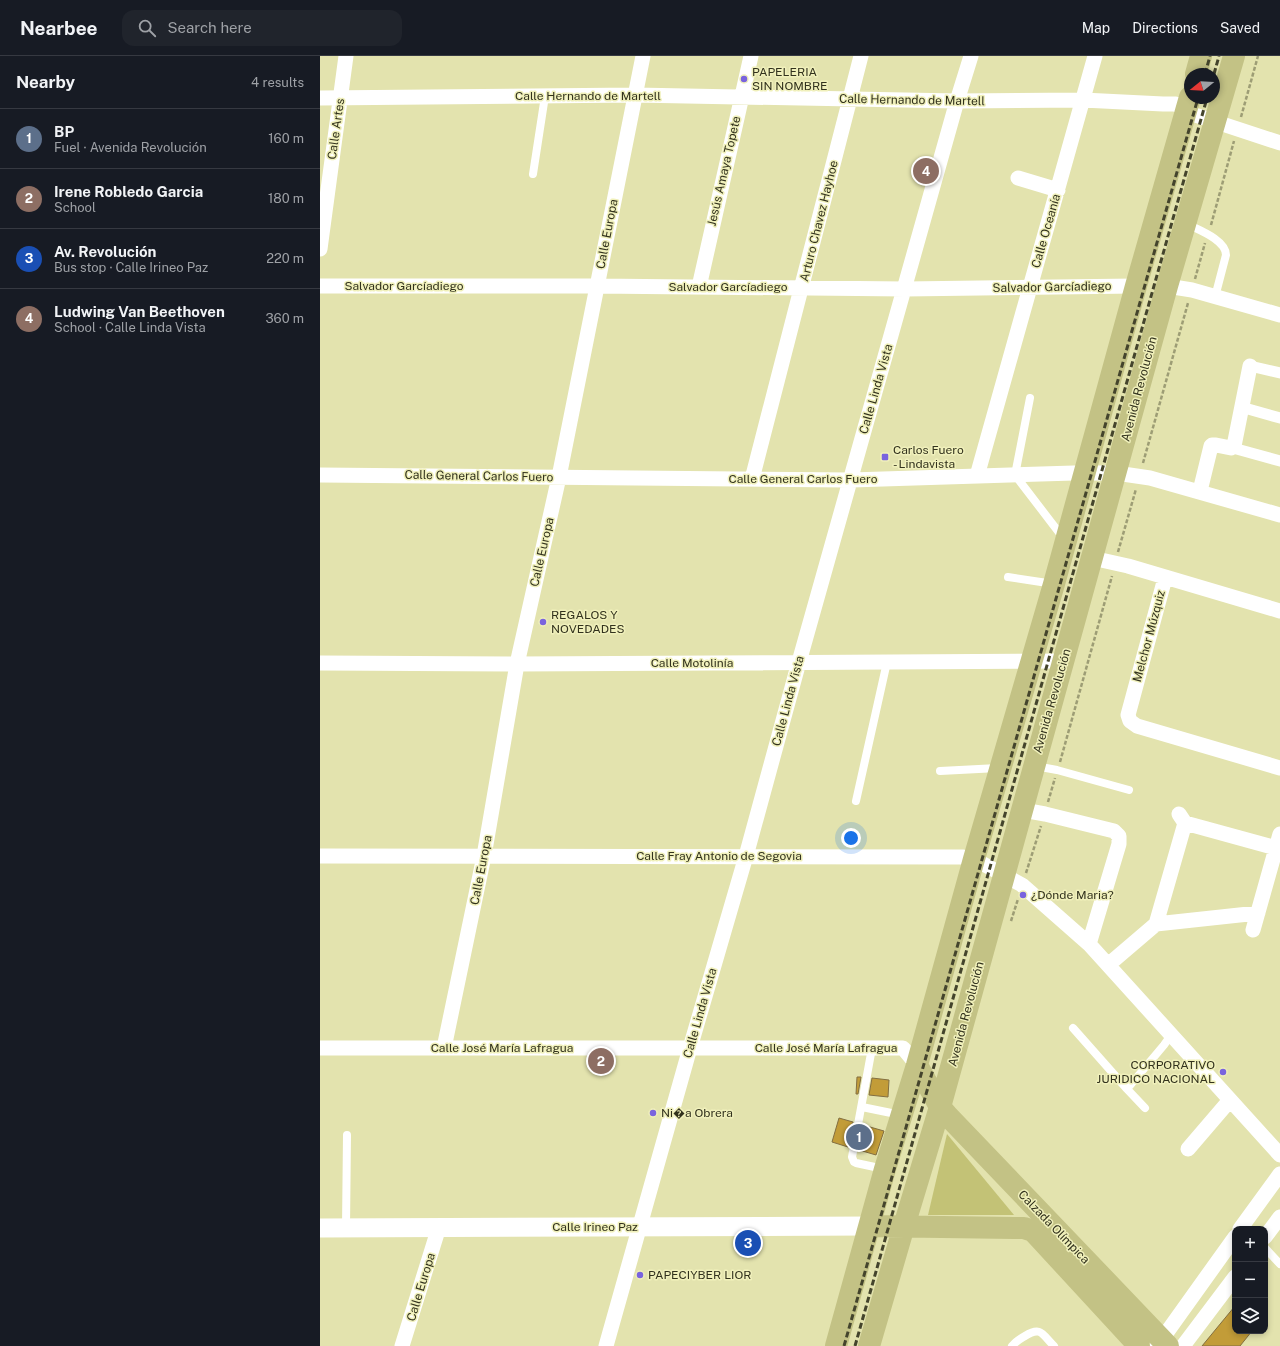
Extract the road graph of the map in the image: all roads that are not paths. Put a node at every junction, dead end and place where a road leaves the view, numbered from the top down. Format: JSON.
{"nodes":[{"id":1,"x":346,"y":56,"type":"edge"},
{"id":2,"x":643,"y":56,"type":"edge"},
{"id":3,"x":750,"y":56,"type":"edge"},
{"id":4,"x":861,"y":56,"type":"edge"},
{"id":5,"x":971,"y":56,"type":"edge"},
{"id":6,"x":1096,"y":56,"type":"edge"},
{"id":7,"x":1201,"y":56,"type":"edge"},
{"id":8,"x":1234,"y":56,"type":"edge"},
{"id":9,"x":1198,"y":68,"type":"edge"},
{"id":10,"x":635,"y":95,"type":"junction"},
{"id":11,"x":545,"y":96,"type":"junction"},
{"id":12,"x":741,"y":97,"type":"junction"},
{"id":13,"x":320,"y":98,"type":"edge"},
{"id":14,"x":340,"y":98,"type":"junction"},
{"id":15,"x":850,"y":99,"type":"junction"},
{"id":16,"x":1083,"y":100,"type":"junction"},
{"id":17,"x":957,"y":101,"type":"junction"},
{"id":18,"x":1184,"y":104,"type":"edge"},
{"id":19,"x":1188,"y":104,"type":"edge"},
{"id":20,"x":1214,"y":122,"type":"junction"},
{"id":21,"x":1280,"y":143,"type":"edge"},
{"id":22,"x":533,"y":174,"type":"dead end"},
{"id":23,"x":1018,"y":178,"type":"dead end"},
{"id":24,"x":1058,"y":190,"type":"junction"},
{"id":25,"x":1186,"y":223,"type":"junction"},
{"id":26,"x":320,"y":249,"type":"edge"},
{"id":27,"x":320,"y":286,"type":"edge"},
{"id":28,"x":597,"y":286,"type":"junction"},
{"id":29,"x":1136,"y":286,"type":"junction"},
{"id":30,"x":1167,"y":286,"type":"junction"},
{"id":31,"x":698,"y":287,"type":"junction"},
{"id":32,"x":801,"y":288,"type":"junction"},
{"id":33,"x":905,"y":288,"type":"junction"},
{"id":34,"x":1030,"y":288,"type":"junction"},
{"id":35,"x":1215,"y":297,"type":"junction"},
{"id":36,"x":1280,"y":315,"type":"edge"},
{"id":37,"x":1250,"y":366,"type":"joint"},
{"id":38,"x":1280,"y":373,"type":"edge"},
{"id":39,"x":1030,"y":398,"type":"dead end"},
{"id":40,"x":1241,"y":407,"type":"junction"},
{"id":41,"x":1280,"y":418,"type":"edge"},
{"id":42,"x":1232,"y":448,"type":"junction"},
{"id":43,"x":1280,"y":461,"type":"edge"},
{"id":44,"x":1084,"y":473,"type":"junction"},
{"id":45,"x":1116,"y":473,"type":"junction"},
{"id":46,"x":320,"y":475,"type":"edge"},
{"id":47,"x":1015,"y":475,"type":"junction"},
{"id":48,"x":977,"y":476,"type":"junction"},
{"id":49,"x":559,"y":477,"type":"junction"},
{"id":50,"x":752,"y":479,"type":"junction"},
{"id":51,"x":851,"y":480,"type":"junction"},
{"id":52,"x":1200,"y":491,"type":"junction"},
{"id":53,"x":1280,"y":515,"type":"edge"},
{"id":54,"x":1066,"y":541,"type":"junction"},
{"id":55,"x":1092,"y":558,"type":"junction"},
{"id":56,"x":1008,"y":577,"type":"dead end"},
{"id":57,"x":1165,"y":578,"type":"junction"},
{"id":58,"x":1054,"y":584,"type":"junction"},
{"id":59,"x":1280,"y":611,"type":"edge"},
{"id":60,"x":1031,"y":661,"type":"junction"},
{"id":61,"x":1064,"y":661,"type":"junction"},
{"id":62,"x":799,"y":662,"type":"junction"},
{"id":63,"x":887,"y":662,"type":"junction"},
{"id":64,"x":320,"y":663,"type":"edge"},
{"id":65,"x":517,"y":664,"type":"junction"},
{"id":66,"x":1034,"y":766,"type":"junction"},
{"id":67,"x":1001,"y":768,"type":"junction"},
{"id":68,"x":1280,"y":768,"type":"edge"},
{"id":69,"x":940,"y":771,"type":"dead end"},
{"id":70,"x":1129,"y":790,"type":"dead end"},
{"id":71,"x":856,"y":801,"type":"dead end"},
{"id":72,"x":1023,"y":810,"type":"junction"},
{"id":73,"x":1278,"y":841,"type":"edge"},
{"id":74,"x":320,"y":856,"type":"edge"},
{"id":75,"x":484,"y":856,"type":"junction"},
{"id":76,"x":746,"y":856,"type":"junction"},
{"id":77,"x":974,"y":859,"type":"junction"},
{"id":78,"x":1013,"y":881,"type":"junction"},
{"id":79,"x":1258,"y":913,"type":"junction"},
{"id":80,"x":1156,"y":924,"type":"junction"},
{"id":81,"x":1253,"y":930,"type":"dead end"},
{"id":82,"x":1089,"y":944,"type":"junction"},
{"id":83,"x":1108,"y":965,"type":"junction"},
{"id":84,"x":1073,"y":1028,"type":"dead end"},
{"id":85,"x":1171,"y":1035,"type":"junction"},
{"id":86,"x":320,"y":1048,"type":"edge"},
{"id":87,"x":444,"y":1048,"type":"junction"},
{"id":88,"x":690,"y":1048,"type":"junction"},
{"id":89,"x":872,"y":1048,"type":"junction"},
{"id":90,"x":917,"y":1064,"type":"junction"},
{"id":91,"x":1127,"y":1088,"type":"junction"},
{"id":92,"x":1230,"y":1100,"type":"junction"},
{"id":93,"x":862,"y":1107,"type":"junction"},
{"id":94,"x":940,"y":1107,"type":"junction"},
{"id":95,"x":1146,"y":1108,"type":"dead end"},
{"id":96,"x":902,"y":1115,"type":"junction"},
{"id":97,"x":347,"y":1135,"type":"dead end"},
{"id":98,"x":1188,"y":1149,"type":"dead end"},
{"id":99,"x":1280,"y":1155,"type":"edge"},
{"id":100,"x":885,"y":1169,"type":"junction"},
{"id":101,"x":1280,"y":1174,"type":"edge"},
{"id":102,"x":1280,"y":1217,"type":"edge"},
{"id":103,"x":870,"y":1226,"type":"junction"},
{"id":104,"x":904,"y":1226,"type":"junction"},
{"id":105,"x":1242,"y":1226,"type":"edge"},
{"id":106,"x":439,"y":1227,"type":"junction"},
{"id":107,"x":640,"y":1227,"type":"junction"},
{"id":108,"x":320,"y":1228,"type":"edge"},
{"id":109,"x":346,"y":1228,"type":"junction"},
{"id":110,"x":1268,"y":1233,"type":"edge"},
{"id":111,"x":1232,"y":1241,"type":"edge"},
{"id":112,"x":1268,"y":1251,"type":"edge"},
{"id":113,"x":1280,"y":1264,"type":"edge"},
{"id":114,"x":1232,"y":1281,"type":"edge"},
{"id":115,"x":1162,"y":1344,"type":"edge"},
{"id":116,"x":402,"y":1346,"type":"edge"},
{"id":117,"x":606,"y":1346,"type":"edge"},
{"id":118,"x":836,"y":1346,"type":"edge"},
{"id":119,"x":869,"y":1346,"type":"edge"},
{"id":120,"x":1013,"y":1346,"type":"edge"},
{"id":121,"x":1054,"y":1346,"type":"edge"},
{"id":122,"x":1139,"y":1346,"type":"edge"},
{"id":123,"x":1183,"y":1346,"type":"edge"}],
"edges":[{"from":1,"to":14,"type":"street","name":"Calle Artes"},
{"from":2,"to":10,"type":"street","name":"Calle Europa"},
{"from":3,"to":12,"type":"street","name":"Jesús Amaya Topete"},
{"from":4,"to":15,"type":"street","name":"Arturo Chavez Hayhoe"},
{"from":5,"to":17,"type":"street","name":"Calle Linda Vista"},
{"from":6,"to":16,"type":"street","name":"Calle Oceanía"},
{"from":7,"to":9,"type":"main road"},
{"from":8,"to":20,"type":"main road","name":"Avenida Revolución"},
{"from":10,"to":11,"type":"street","name":"Calle Hernando de Martell"},
{"from":10,"to":12,"type":"street","name":"Calle Hernando de Martell"},
{"from":10,"to":28,"type":"street","name":"Calle Europa"},
{"from":11,"to":14,"type":"street","name":"Calle Hernando de Martell"},
{"from":11,"to":22,"type":"lane"},
{"from":12,"to":15,"type":"street","name":"Calle Hernando de Martell"},
{"from":12,"to":31,"type":"street","name":"Jesús Amaya Topete"},
{"from":13,"to":14,"type":"street","name":"Calle Hernando de Martell"},
{"from":14,"to":26,"type":"street","name":"Calle Artes"},
{"from":15,"to":17,"type":"street","name":"Calle Hernando de Martell"},
{"from":15,"to":32,"type":"street","name":"Arturo Chavez Hayhoe"},
{"from":16,"to":17,"type":"street","name":"Calle Hernando de Martell"},
{"from":16,"to":18,"type":"street","name":"Calle Hernando de Martell"},
{"from":16,"to":24,"type":"street","name":"Calle Oceanía"},
{"from":17,"to":33,"type":"street","name":"Calle Linda Vista"},
{"from":19,"to":20,"type":"street","name":"Calle Hernando de Martell"},
{"from":19,"to":29,"type":"main road"},
{"from":20,"to":21,"type":"street","name":"Calle Hernando de Martell"},
{"from":20,"to":25,"type":"main road","name":"Avenida Revolución"},
{"from":23,"to":24,"type":"street"},
{"from":24,"to":34,"type":"street","name":"Calle Oceanía"},
{"from":25,"to":30,"type":"main road","name":"Avenida Revolución"},
{"from":25,"to":35,"type":"lane"},
{"from":27,"to":28,"type":"street","name":"Salvador Garcíadiego"},
{"from":28,"to":31,"type":"street","name":"Salvador Garcíadiego"},
{"from":28,"to":49,"type":"street","name":"Calle Europa"},
{"from":29,"to":34,"type":"street","name":"Salvador Garcíadiego"},
{"from":29,"to":44,"type":"main road"},
{"from":30,"to":35,"type":"street"},
{"from":30,"to":45,"type":"main road","name":"Avenida Revolución"},
{"from":31,"to":32,"type":"street","name":"Salvador Garcíadiego"},
{"from":32,"to":33,"type":"street","name":"Salvador Garcíadiego"},
{"from":32,"to":50,"type":"street","name":"Arturo Chavez Hayhoe"},
{"from":33,"to":34,"type":"street","name":"Salvador Garcíadiego"},
{"from":33,"to":51,"type":"street","name":"Calle Linda Vista"},
{"from":34,"to":48,"type":"street","name":"Calle Oceanía"},
{"from":35,"to":36,"type":"street"},
{"from":37,"to":38,"type":"street"},
{"from":37,"to":40,"type":"street"},
{"from":39,"to":47,"type":"lane"},
{"from":40,"to":41,"type":"street"},
{"from":40,"to":42,"type":"street"},
{"from":42,"to":43,"type":"street"},
{"from":42,"to":52,"type":"street"},
{"from":44,"to":45,"type":"street","name":"Calle General Carlos Fuero"},
{"from":44,"to":47,"type":"street","name":"Calle General Carlos Fuero"},
{"from":44,"to":54,"type":"main road"},
{"from":45,"to":52,"type":"street","name":"Calle General Carlos Fuero"},
{"from":45,"to":55,"type":"main road","name":"Avenida Revolución"},
{"from":46,"to":49,"type":"street","name":"Calle General Carlos Fuero"},
{"from":47,"to":48,"type":"street","name":"Calle General Carlos Fuero"},
{"from":47,"to":54,"type":"lane"},
{"from":48,"to":51,"type":"street","name":"Calle General Carlos Fuero"},
{"from":49,"to":50,"type":"street","name":"Calle General Carlos Fuero"},
{"from":49,"to":65,"type":"street","name":"Calle Europa"},
{"from":50,"to":51,"type":"street","name":"Calle General Carlos Fuero"},
{"from":51,"to":62,"type":"street","name":"Calle Linda Vista"},
{"from":52,"to":53,"type":"street","name":"Calle General Carlos Fuero"},
{"from":54,"to":58,"type":"main road"},
{"from":55,"to":57,"type":"street","name":"Melchor Múzquiz"},
{"from":55,"to":61,"type":"main road","name":"Avenida Revolución"},
{"from":56,"to":58,"type":"lane"},
{"from":57,"to":59,"type":"street"},
{"from":57,"to":68,"type":"street","name":"Melchor Múzquiz"},
{"from":58,"to":60,"type":"main road"},
{"from":60,"to":61,"type":"street","name":"Calle Motolinía"},
{"from":60,"to":63,"type":"street","name":"Calle Motolinía"},
{"from":60,"to":67,"type":"main road"},
{"from":61,"to":66,"type":"main road","name":"Avenida Revolución"},
{"from":62,"to":63,"type":"street","name":"Calle Motolinía"},
{"from":62,"to":65,"type":"street","name":"Calle Motolinía"},
{"from":62,"to":76,"type":"street","name":"Calle Linda Vista"},
{"from":63,"to":71,"type":"lane"},
{"from":64,"to":65,"type":"street","name":"Calle Motolinía"},
{"from":65,"to":75,"type":"street","name":"Calle Europa"},
{"from":66,"to":70,"type":"lane"},
{"from":66,"to":72,"type":"main road","name":"Avenida Revolución"},
{"from":67,"to":69,"type":"lane"},
{"from":67,"to":77,"type":"main road"},
{"from":72,"to":78,"type":"main road","name":"Avenida Revolución"},
{"from":72,"to":82,"type":"street"},
{"from":73,"to":79,"type":"street"},
{"from":73,"to":80,"type":"street"},
{"from":74,"to":75,"type":"street","name":"Calle Fray Antonio de Segovia"},
{"from":75,"to":76,"type":"street","name":"Calle Fray Antonio de Segovia"},
{"from":75,"to":87,"type":"street","name":"Calle Europa"},
{"from":76,"to":77,"type":"street","name":"Calle Fray Antonio de Segovia"},
{"from":76,"to":88,"type":"street","name":"Calle Linda Vista"},
{"from":77,"to":78,"type":"street","name":"Calle Fray Antonio de Segovia"},
{"from":77,"to":90,"type":"main road"},
{"from":78,"to":82,"type":"street","name":"Calle Fray Antonio de Segovia"},
{"from":78,"to":94,"type":"main road","name":"Avenida Revolución"},
{"from":79,"to":80,"type":"street"},
{"from":79,"to":81,"type":"street"},
{"from":80,"to":83,"type":"street"},
{"from":82,"to":83,"type":"street","name":"Calle Fray Antonio de Segovia"},
{"from":83,"to":85,"type":"street","name":"Calle Fray Antonio de Segovia"},
{"from":84,"to":91,"type":"lane"},
{"from":85,"to":91,"type":"lane"},
{"from":85,"to":92,"type":"street","name":"Calle Fray Antonio de Segovia"},
{"from":86,"to":87,"type":"street","name":"Calle José María Lafragua"},
{"from":87,"to":88,"type":"street","name":"Calle José María Lafragua"},
{"from":88,"to":89,"type":"street","name":"Calle José María Lafragua"},
{"from":88,"to":107,"type":"street","name":"Calle Linda Vista"},
{"from":89,"to":90,"type":"street","name":"Calle José María Lafragua"},
{"from":89,"to":93,"type":"lane"},
{"from":90,"to":94,"type":"main road","name":"Calzada Olímpica"},
{"from":90,"to":96,"type":"main road"},
{"from":91,"to":95,"type":"lane"},
{"from":92,"to":98,"type":"street"},
{"from":92,"to":99,"type":"street","name":"Calle Fray Antonio de Segovia"},
{"from":93,"to":96,"type":"lane"},
{"from":93,"to":100,"type":"lane"},
{"from":94,"to":104,"type":"main road","name":"Avenida Revolución"},
{"from":94,"to":115,"type":"main road","name":"Calzada Olímpica"},
{"from":96,"to":100,"type":"main road"},
{"from":97,"to":109,"type":"lane"},
{"from":100,"to":103,"type":"main road"},
{"from":101,"to":105,"type":"street"},
{"from":102,"to":110,"type":"street"},
{"from":103,"to":104,"type":"main road","name":"Calzada Olímpica"},
{"from":103,"to":107,"type":"street","name":"Calle Irineo Paz"},
{"from":103,"to":118,"type":"main road"},
{"from":104,"to":119,"type":"main road","name":"Avenida Revolución"},
{"from":104,"to":122,"type":"main road","name":"Calzada Olímpica"},
{"from":106,"to":107,"type":"street","name":"Calle Irineo Paz"},
{"from":106,"to":109,"type":"street","name":"Calle Irineo Paz"},
{"from":106,"to":116,"type":"street","name":"Calle Europa"},
{"from":107,"to":117,"type":"street","name":"Calle Linda Vista"},
{"from":108,"to":109,"type":"street","name":"Calle Irineo Paz"},
{"from":111,"to":115,"type":"street"},
{"from":112,"to":113,"type":"lane"},
{"from":114,"to":123,"type":"street"},
{"from":120,"to":121,"type":"lane"}]}
